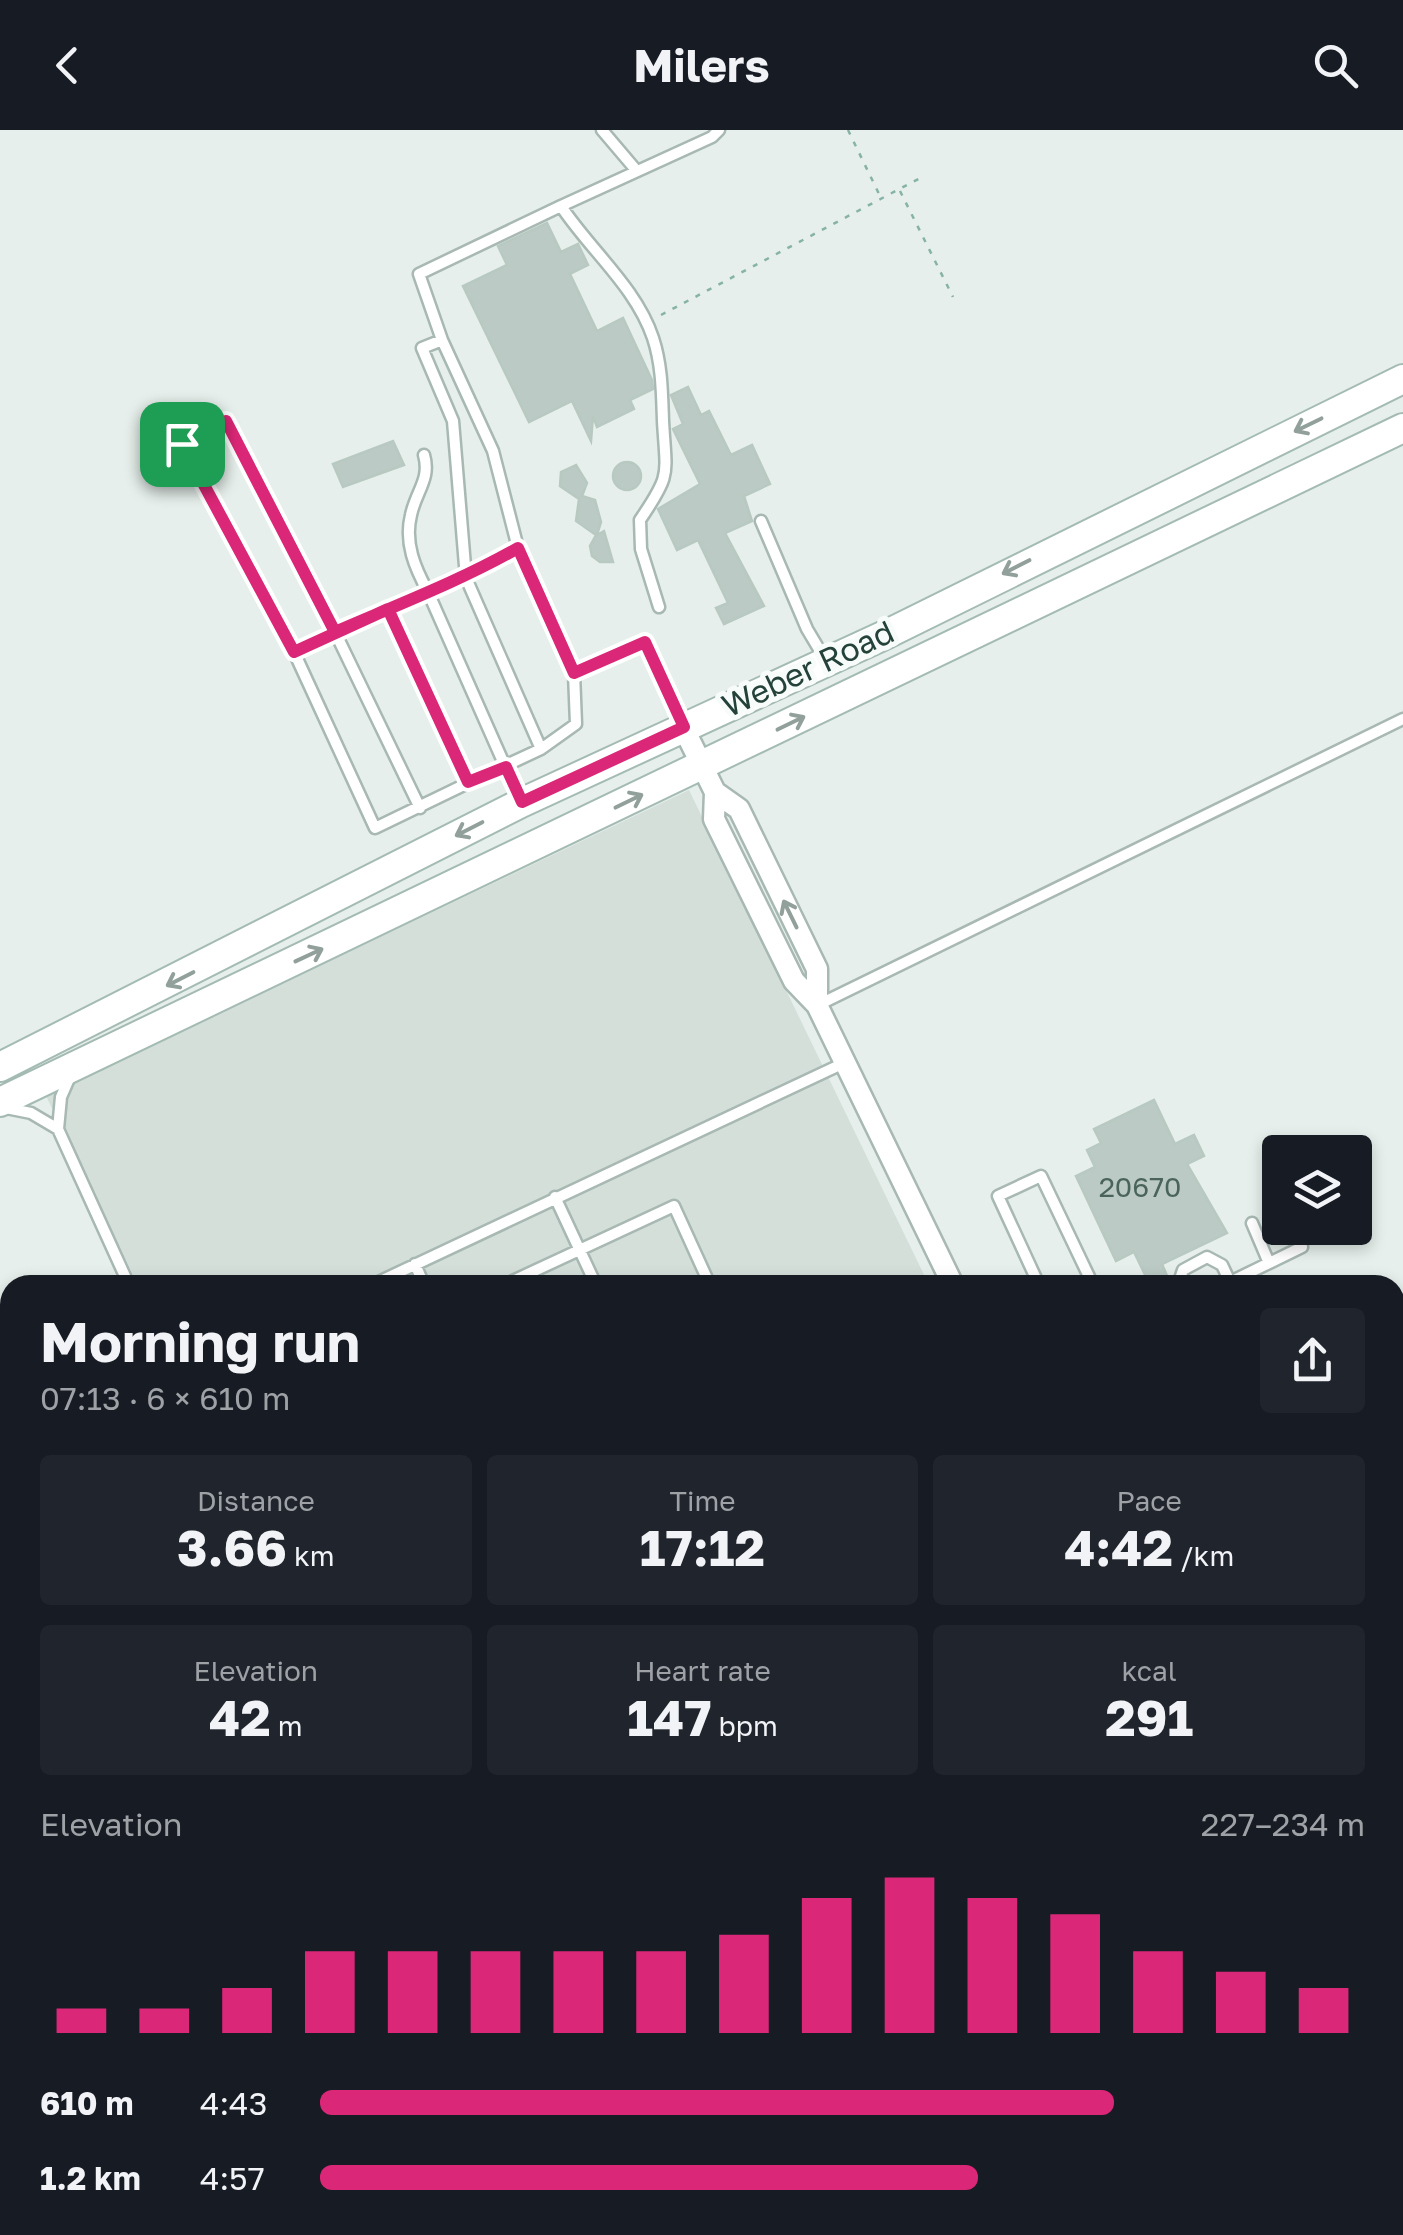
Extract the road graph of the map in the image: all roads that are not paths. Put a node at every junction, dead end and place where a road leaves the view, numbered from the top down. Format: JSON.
{"nodes":[{"id":1,"x":602,"y":130,"type":"edge"},
{"id":2,"x":719,"y":130,"type":"edge"},
{"id":3,"x":636,"y":170,"type":"junction"},
{"id":4,"x":561,"y":206,"type":"junction"},
{"id":5,"x":442,"y":340,"type":"junction"},
{"id":6,"x":1401,"y":386,"type":"edge"},
{"id":7,"x":1403,"y":428,"type":"edge"},
{"id":8,"x":424,"y":455,"type":"dead end"},
{"id":9,"x":761,"y":521,"type":"dead end"},
{"id":10,"x":518,"y":548,"type":"junction"},
{"id":11,"x":466,"y":578,"type":"junction"},
{"id":12,"x":428,"y":592,"type":"junction"},
{"id":13,"x":659,"y":607,"type":"dead end"},
{"id":14,"x":388,"y":609,"type":"junction"},
{"id":15,"x":335,"y":632,"type":"junction"},
{"id":16,"x":294,"y":652,"type":"junction"},
{"id":17,"x":826,"y":662,"type":"junction"},
{"id":18,"x":574,"y":673,"type":"junction"},
{"id":19,"x":1403,"y":718,"type":"edge"},
{"id":20,"x":684,"y":727,"type":"junction"},
{"id":21,"x":542,"y":749,"type":"junction"},
{"id":22,"x":703,"y":766,"type":"junction"},
{"id":23,"x":506,"y":767,"type":"junction"},
{"id":24,"x":468,"y":782,"type":"junction"},
{"id":25,"x":522,"y":802,"type":"junction"},
{"id":26,"x":420,"y":808,"type":"junction"},
{"id":27,"x":816,"y":1005,"type":"junction"},
{"id":28,"x":844,"y":1062,"type":"junction"},
{"id":29,"x":75,"y":1065,"type":"junction"},
{"id":30,"x":0,"y":1067,"type":"edge"},
{"id":31,"x":0,"y":1105,"type":"edge"},
{"id":32,"x":58,"y":1129,"type":"junction"},
{"id":33,"x":555,"y":1197,"type":"junction"},
{"id":34,"x":1252,"y":1223,"type":"dead end"},
{"id":35,"x":1302,"y":1247,"type":"dead end"},
{"id":36,"x":580,"y":1250,"type":"junction"},
{"id":37,"x":415,"y":1264,"type":"junction"},
{"id":38,"x":1269,"y":1264,"type":"junction"},
{"id":39,"x":124,"y":1275,"type":"edge"},
{"id":40,"x":392,"y":1275,"type":"edge"},
{"id":41,"x":420,"y":1275,"type":"edge"},
{"id":42,"x":526,"y":1275,"type":"edge"},
{"id":43,"x":591,"y":1275,"type":"edge"},
{"id":44,"x":705,"y":1275,"type":"edge"},
{"id":45,"x":948,"y":1275,"type":"edge"},
{"id":46,"x":1034,"y":1275,"type":"edge"},
{"id":47,"x":1088,"y":1275,"type":"edge"},
{"id":48,"x":1181,"y":1275,"type":"edge"},
{"id":49,"x":1225,"y":1275,"type":"edge"},
{"id":50,"x":1246,"y":1275,"type":"edge"}],
"edges":[{"from":1,"to":3,"type":"lane"},
{"from":2,"to":3,"type":"lane"},
{"from":3,"to":4,"type":"lane"},
{"from":4,"to":5,"type":"lane"},
{"from":4,"to":13,"type":"lane"},
{"from":5,"to":10,"type":"lane"},
{"from":5,"to":11,"type":"lane"},
{"from":6,"to":17,"type":"main road","name":"Weber Road","one_way":true},
{"from":22,"to":7,"type":"main road","name":"Weber Road","one_way":true},
{"from":8,"to":12,"type":"lane"},
{"from":9,"to":17,"type":"lane"},
{"from":10,"to":11,"type":"lane"},
{"from":10,"to":18,"type":"lane"},
{"from":11,"to":12,"type":"lane"},
{"from":11,"to":21,"type":"lane"},
{"from":12,"to":14,"type":"lane"},
{"from":12,"to":23,"type":"lane"},
{"from":14,"to":15,"type":"lane"},
{"from":14,"to":24,"type":"lane"},
{"from":15,"to":16,"type":"lane"},
{"from":15,"to":16,"type":"lane"},
{"from":15,"to":26,"type":"lane"},
{"from":16,"to":26,"type":"lane"},
{"from":17,"to":20,"type":"main road","name":"Weber Road"},
{"from":18,"to":20,"type":"lane"},
{"from":18,"to":21,"type":"lane"},
{"from":19,"to":27,"type":"lane"},
{"from":20,"to":22,"type":"street"},
{"from":20,"to":25,"type":"main road","name":"Weber Road"},
{"from":21,"to":23,"type":"lane"},
{"from":22,"to":27,"type":"street"},
{"from":29,"to":22,"type":"main road","name":"Weber Road","one_way":true},
{"from":23,"to":24,"type":"lane"},
{"from":23,"to":25,"type":"lane"},
{"from":24,"to":26,"type":"lane"},
{"from":25,"to":30,"type":"main road","name":"Weber Road","one_way":true},
{"from":27,"to":28,"type":"street"},
{"from":28,"to":33,"type":"lane"},
{"from":28,"to":45,"type":"street"},
{"from":29,"to":31,"type":"main road","name":"Weber Road"},
{"from":29,"to":32,"type":"lane"},
{"from":31,"to":32,"type":"lane"},
{"from":32,"to":39,"type":"lane"},
{"from":33,"to":36,"type":"lane"},
{"from":33,"to":37,"type":"lane"},
{"from":34,"to":38,"type":"lane"},
{"from":35,"to":38,"type":"lane"},
{"from":36,"to":42,"type":"lane"},
{"from":36,"to":43,"type":"lane"},
{"from":36,"to":44,"type":"lane"},
{"from":37,"to":40,"type":"lane"},
{"from":37,"to":41,"type":"lane"},
{"from":38,"to":50,"type":"lane"},
{"from":46,"to":47,"type":"lane"},
{"from":48,"to":49,"type":"lane"}]}
